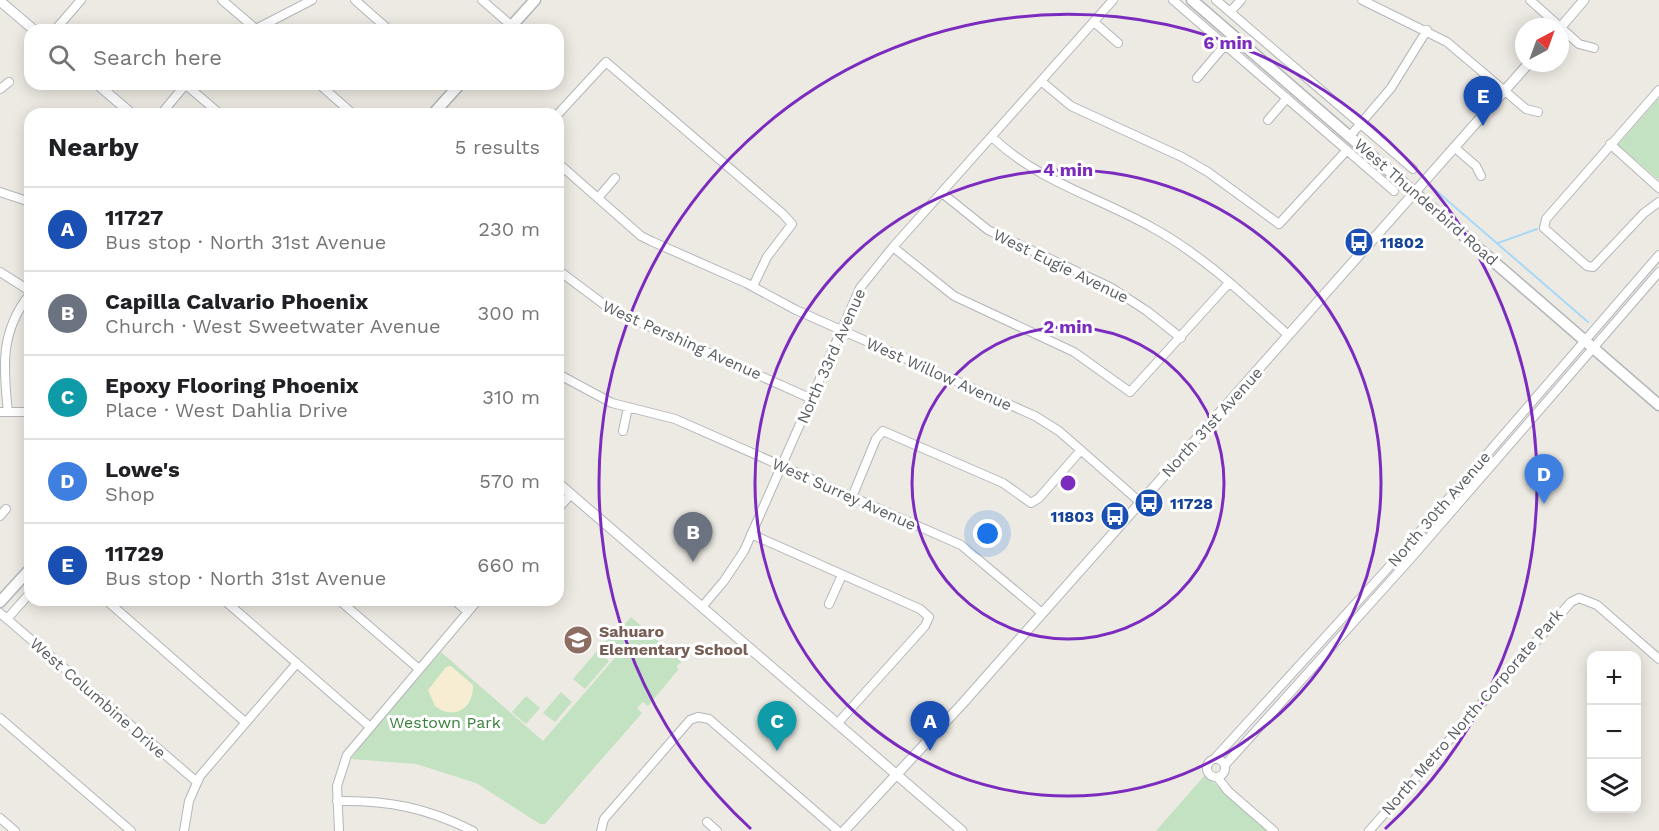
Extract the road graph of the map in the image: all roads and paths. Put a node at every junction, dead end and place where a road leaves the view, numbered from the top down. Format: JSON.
{"nodes":[{"id":1,"x":81,"y":0,"type":"edge"},
{"id":2,"x":222,"y":0,"type":"edge"},
{"id":3,"x":312,"y":0,"type":"edge"},
{"id":4,"x":355,"y":0,"type":"edge"},
{"id":5,"x":482,"y":0,"type":"edge"},
{"id":6,"x":535,"y":0,"type":"edge"},
{"id":7,"x":1113,"y":0,"type":"edge"},
{"id":8,"x":1173,"y":0,"type":"edge"},
{"id":9,"x":1192,"y":0,"type":"edge"},
{"id":10,"x":1216,"y":0,"type":"edge"},
{"id":11,"x":1241,"y":0,"type":"edge"},
{"id":12,"x":1362,"y":0,"type":"edge"},
{"id":13,"x":1530,"y":0,"type":"edge"},
{"id":14,"x":1584,"y":0,"type":"edge"},
{"id":15,"x":1,"y":4,"type":"edge"},
{"id":16,"x":1230,"y":12,"type":"junction"},
{"id":17,"x":1550,"y":18,"type":"edge"},
{"id":18,"x":1568,"y":18,"type":"edge"},
{"id":19,"x":1094,"y":22,"type":"junction"},
{"id":20,"x":26,"y":24,"type":"edge"},
{"id":21,"x":60,"y":24,"type":"edge"},
{"id":22,"x":249,"y":24,"type":"edge"},
{"id":23,"x":267,"y":24,"type":"edge"},
{"id":24,"x":383,"y":24,"type":"edge"},
{"id":25,"x":506,"y":24,"type":"edge"},
{"id":26,"x":514,"y":24,"type":"edge"},
{"id":27,"x":1426,"y":30,"type":"junction"},
{"id":28,"x":1569,"y":35,"type":"edge"},
{"id":29,"x":1118,"y":43,"type":"dead end"},
{"id":30,"x":1226,"y":45,"type":"junction"},
{"id":31,"x":1594,"y":48,"type":"dead end"},
{"id":32,"x":1521,"y":72,"type":"edge"},
{"id":33,"x":1197,"y":78,"type":"dead end"},
{"id":34,"x":1041,"y":81,"type":"junction"},
{"id":35,"x":9,"y":82,"type":"dead end"},
{"id":36,"x":0,"y":89,"type":"edge"},
{"id":37,"x":104,"y":90,"type":"edge"},
{"id":38,"x":181,"y":90,"type":"edge"},
{"id":39,"x":193,"y":90,"type":"edge"},
{"id":40,"x":326,"y":90,"type":"edge"},
{"id":41,"x":455,"y":90,"type":"edge"},
{"id":42,"x":1659,"y":90,"type":"edge"},
{"id":43,"x":1504,"y":91,"type":"junction"},
{"id":44,"x":1287,"y":98,"type":"junction"},
{"id":45,"x":125,"y":108,"type":"edge"},
{"id":46,"x":166,"y":108,"type":"edge"},
{"id":47,"x":213,"y":108,"type":"edge"},
{"id":48,"x":346,"y":108,"type":"edge"},
{"id":49,"x":438,"y":108,"type":"edge"},
{"id":50,"x":564,"y":108,"type":"edge"},
{"id":51,"x":1538,"y":112,"type":"dead end"},
{"id":52,"x":1268,"y":120,"type":"dead end"},
{"id":53,"x":1360,"y":125,"type":"junction"},
{"id":54,"x":1350,"y":136,"type":"junction"},
{"id":55,"x":992,"y":137,"type":"junction"},
{"id":56,"x":1610,"y":144,"type":"junction"},
{"id":57,"x":1455,"y":147,"type":"junction"},
{"id":58,"x":1347,"y":150,"type":"junction"},
{"id":59,"x":564,"y":168,"type":"edge"},
{"id":60,"x":1413,"y":169,"type":"dead end"},
{"id":61,"x":1481,"y":176,"type":"dead end"},
{"id":62,"x":615,"y":178,"type":"dead end"},
{"id":63,"x":1659,"y":188,"type":"edge"},
{"id":64,"x":1394,"y":191,"type":"dead end"},
{"id":65,"x":0,"y":192,"type":"edge"},
{"id":66,"x":942,"y":192,"type":"junction"},
{"id":67,"x":1415,"y":193,"type":"junction"},
{"id":68,"x":598,"y":198,"type":"junction"},
{"id":69,"x":24,"y":199,"type":"edge"},
{"id":70,"x":1659,"y":202,"type":"edge"},
{"id":71,"x":893,"y":247,"type":"junction"},
{"id":72,"x":1659,"y":255,"type":"edge"},
{"id":73,"x":0,"y":272,"type":"edge"},
{"id":74,"x":1659,"y":272,"type":"edge"},
{"id":75,"x":564,"y":274,"type":"edge"},
{"id":76,"x":1229,"y":283,"type":"junction"},
{"id":77,"x":753,"y":286,"type":"junction"},
{"id":78,"x":24,"y":289,"type":"edge"},
{"id":79,"x":24,"y":302,"type":"edge"},
{"id":80,"x":842,"y":330,"type":"junction"},
{"id":81,"x":1288,"y":335,"type":"junction"},
{"id":82,"x":1180,"y":338,"type":"junction"},
{"id":83,"x":1589,"y":344,"type":"junction"},
{"id":84,"x":564,"y":377,"type":"edge"},
{"id":85,"x":812,"y":399,"type":"junction"},
{"id":86,"x":1659,"y":405,"type":"edge"},
{"id":87,"x":628,"y":407,"type":"junction"},
{"id":88,"x":4,"y":412,"type":"edge"},
{"id":89,"x":24,"y":412,"type":"edge"},
{"id":90,"x":623,"y":431,"type":"dead end"},
{"id":91,"x":1081,"y":450,"type":"junction"},
{"id":92,"x":781,"y":466,"type":"junction"},
{"id":93,"x":564,"y":488,"type":"edge"},
{"id":94,"x":571,"y":494,"type":"junction"},
{"id":95,"x":852,"y":497,"type":"junction"},
{"id":96,"x":564,"y":502,"type":"edge"},
{"id":97,"x":1140,"y":502,"type":"junction"},
{"id":98,"x":6,"y":509,"type":"dead end"},
{"id":99,"x":0,"y":516,"type":"edge"},
{"id":100,"x":751,"y":534,"type":"junction"},
{"id":101,"x":842,"y":575,"type":"junction"},
{"id":102,"x":24,"y":576,"type":"edge"},
{"id":103,"x":24,"y":598,"type":"edge"},
{"id":104,"x":0,"y":602,"type":"edge"},
{"id":105,"x":829,"y":604,"type":"dead end"},
{"id":106,"x":113,"y":606,"type":"edge"},
{"id":107,"x":231,"y":606,"type":"edge"},
{"id":108,"x":346,"y":606,"type":"edge"},
{"id":109,"x":461,"y":606,"type":"edge"},
{"id":110,"x":473,"y":606,"type":"edge"},
{"id":111,"x":702,"y":607,"type":"junction"},
{"id":112,"x":468,"y":612,"type":"junction"},
{"id":113,"x":1042,"y":613,"type":"junction"},
{"id":114,"x":3,"y":616,"type":"edge"},
{"id":115,"x":1659,"y":659,"type":"edge"},
{"id":116,"x":297,"y":663,"type":"junction"},
{"id":117,"x":418,"y":669,"type":"junction"},
{"id":118,"x":0,"y":718,"type":"edge"},
{"id":119,"x":245,"y":722,"type":"junction"},
{"id":120,"x":837,"y":724,"type":"junction"},
{"id":121,"x":369,"y":726,"type":"junction"},
{"id":122,"x":1215,"y":758,"type":"junction"},
{"id":123,"x":1225,"y":765,"type":"junction"},
{"id":124,"x":895,"y":775,"type":"junction"},
{"id":125,"x":1217,"y":777,"type":"junction"},
{"id":126,"x":196,"y":782,"type":"junction"},
{"id":127,"x":337,"y":801,"type":"junction"},
{"id":128,"x":0,"y":818,"type":"edge"},
{"id":129,"x":707,"y":822,"type":"dead end"},
{"id":130,"x":601,"y":830,"type":"edge"},
{"id":131,"x":15,"y":831,"type":"edge"},
{"id":132,"x":131,"y":831,"type":"edge"},
{"id":133,"x":184,"y":831,"type":"edge"},
{"id":134,"x":339,"y":831,"type":"edge"},
{"id":135,"x":473,"y":831,"type":"edge"},
{"id":136,"x":717,"y":831,"type":"edge"},
{"id":137,"x":838,"y":831,"type":"edge"},
{"id":138,"x":844,"y":831,"type":"edge"},
{"id":139,"x":962,"y":831,"type":"edge"},
{"id":140,"x":1274,"y":831,"type":"edge"},
{"id":141,"x":1369,"y":831,"type":"edge"}],
"edges":[{"from":1,"to":21,"type":"street"},
{"from":2,"to":22,"type":"street"},
{"from":3,"to":23,"type":"street"},
{"from":4,"to":24,"type":"street"},
{"from":5,"to":25,"type":"street"},
{"from":6,"to":26,"type":"main road"},
{"from":7,"to":19,"type":"street","name":"North 33rd Avenue"},
{"from":8,"to":30,"type":"street","name":"West Thunderbird Road"},
{"from":9,"to":54,"type":"main road","name":"West Thunderbird Road"},
{"from":10,"to":16,"type":"street","name":"West Thunderbird Road"},
{"from":11,"to":16,"type":"street"},
{"from":12,"to":27,"type":"street"},
{"from":13,"to":17,"type":"street"},
{"from":14,"to":18,"type":"street"},
{"from":15,"to":20,"type":"street"},
{"from":16,"to":53,"type":"street","name":"West Thunderbird Road"},
{"from":19,"to":29,"type":"street"},
{"from":19,"to":34,"type":"street","name":"North 33rd Avenue"},
{"from":27,"to":43,"type":"street"},
{"from":27,"to":53,"type":"street"},
{"from":28,"to":31,"type":"street"},
{"from":30,"to":33,"type":"street"},
{"from":30,"to":44,"type":"street","name":"West Thunderbird Road"},
{"from":32,"to":43,"type":"street","name":"North 31st Avenue"},
{"from":34,"to":55,"type":"street","name":"North 33rd Avenue"},
{"from":34,"to":58,"type":"street"},
{"from":35,"to":36,"type":"street"},
{"from":37,"to":45,"type":"street"},
{"from":38,"to":46,"type":"street"},
{"from":39,"to":47,"type":"street"},
{"from":40,"to":48,"type":"street"},
{"from":41,"to":49,"type":"main road"},
{"from":42,"to":56,"type":"street"},
{"from":43,"to":51,"type":"street"},
{"from":43,"to":57,"type":"street","name":"North 31st Avenue"},
{"from":44,"to":52,"type":"street"},
{"from":44,"to":58,"type":"street","name":"West Thunderbird Road"},
{"from":50,"to":77,"type":"street"},
{"from":53,"to":54,"type":"street"},
{"from":53,"to":60,"type":"street","name":"West Thunderbird Road"},
{"from":54,"to":67,"type":"main road","name":"West Thunderbird Road"},
{"from":55,"to":66,"type":"street","name":"North 33rd Avenue"},
{"from":55,"to":76,"type":"street"},
{"from":56,"to":63,"type":"street"},
{"from":56,"to":70,"type":"street"},
{"from":57,"to":61,"type":"street"},
{"from":57,"to":67,"type":"street","name":"North 31st Avenue"},
{"from":58,"to":64,"type":"street","name":"West Thunderbird Road"},
{"from":59,"to":68,"type":"street","name":"West Willow Avenue"},
{"from":62,"to":68,"type":"street"},
{"from":65,"to":69,"type":"street"},
{"from":66,"to":71,"type":"street","name":"North 33rd Avenue"},
{"from":66,"to":82,"type":"street","name":"West Eugie Avenue"},
{"from":67,"to":81,"type":"street","name":"North 31st Avenue"},
{"from":67,"to":83,"type":"main road","name":"West Thunderbird Road"},
{"from":68,"to":77,"type":"street","name":"West Willow Avenue"},
{"from":71,"to":80,"type":"street","name":"North 33rd Avenue"},
{"from":71,"to":82,"type":"street"},
{"from":72,"to":83,"type":"street","name":"North 30th Avenue"},
{"from":73,"to":78,"type":"street"},
{"from":74,"to":83,"type":"street","name":"North 30th Avenue"},
{"from":75,"to":85,"type":"street","name":"West Pershing Avenue"},
{"from":76,"to":81,"type":"street"},
{"from":76,"to":82,"type":"street"},
{"from":77,"to":80,"type":"street","name":"West Willow Avenue"},
{"from":79,"to":88,"type":"street"},
{"from":80,"to":85,"type":"street","name":"North 33rd Avenue"},
{"from":80,"to":91,"type":"street","name":"West Willow Avenue"},
{"from":81,"to":97,"type":"street","name":"North 31st Avenue"},
{"from":83,"to":86,"type":"main road","name":"West Thunderbird Road"},
{"from":83,"to":122,"type":"street","name":"North 30th Avenue"},
{"from":83,"to":123,"type":"street","name":"North 30th Avenue"},
{"from":84,"to":87,"type":"street","name":"West Surrey Avenue"},
{"from":85,"to":92,"type":"street","name":"North 33rd Avenue"},
{"from":87,"to":90,"type":"street"},
{"from":87,"to":92,"type":"street","name":"West Surrey Avenue"},
{"from":88,"to":89,"type":"street"},
{"from":91,"to":95,"type":"street"},
{"from":91,"to":97,"type":"street","name":"West Willow Avenue"},
{"from":92,"to":95,"type":"street","name":"West Surrey Avenue"},
{"from":92,"to":100,"type":"street","name":"North 33rd Avenue"},
{"from":93,"to":94,"type":"street"},
{"from":94,"to":96,"type":"street"},
{"from":94,"to":111,"type":"street"},
{"from":95,"to":113,"type":"street","name":"West Surrey Avenue"},
{"from":97,"to":113,"type":"street","name":"North 31st Avenue"},
{"from":98,"to":99,"type":"street"},
{"from":100,"to":101,"type":"street"},
{"from":100,"to":111,"type":"street","name":"North 33rd Avenue"},
{"from":101,"to":105,"type":"street"},
{"from":101,"to":120,"type":"street"},
{"from":102,"to":104,"type":"main road"},
{"from":103,"to":114,"type":"street"},
{"from":106,"to":119,"type":"street"},
{"from":107,"to":116,"type":"street"},
{"from":108,"to":117,"type":"street"},
{"from":109,"to":112,"type":"street"},
{"from":110,"to":112,"type":"street"},
{"from":111,"to":120,"type":"street"},
{"from":112,"to":117,"type":"street"},
{"from":113,"to":124,"type":"street","name":"North 31st Avenue"},
{"from":114,"to":126,"type":"street","name":"West Columbine Drive"},
{"from":115,"to":141,"type":"street","name":"North Metro North Corporate Park"},
{"from":116,"to":119,"type":"street"},
{"from":116,"to":121,"type":"street"},
{"from":117,"to":121,"type":"street"},
{"from":118,"to":132,"type":"street"},
{"from":119,"to":126,"type":"street"},
{"from":120,"to":124,"type":"street"},
{"from":121,"to":127,"type":"street"},
{"from":122,"to":123,"type":"street"},
{"from":122,"to":125,"type":"street"},
{"from":123,"to":125,"type":"street","name":"North 30th Avenue"},
{"from":124,"to":138,"type":"street","name":"North 31st Avenue"},
{"from":124,"to":139,"type":"street"},
{"from":125,"to":140,"type":"street"},
{"from":126,"to":133,"type":"street"},
{"from":127,"to":134,"type":"street"},
{"from":127,"to":135,"type":"street"},
{"from":128,"to":131,"type":"street"},
{"from":129,"to":136,"type":"street"},
{"from":130,"to":137,"type":"street"}]}
